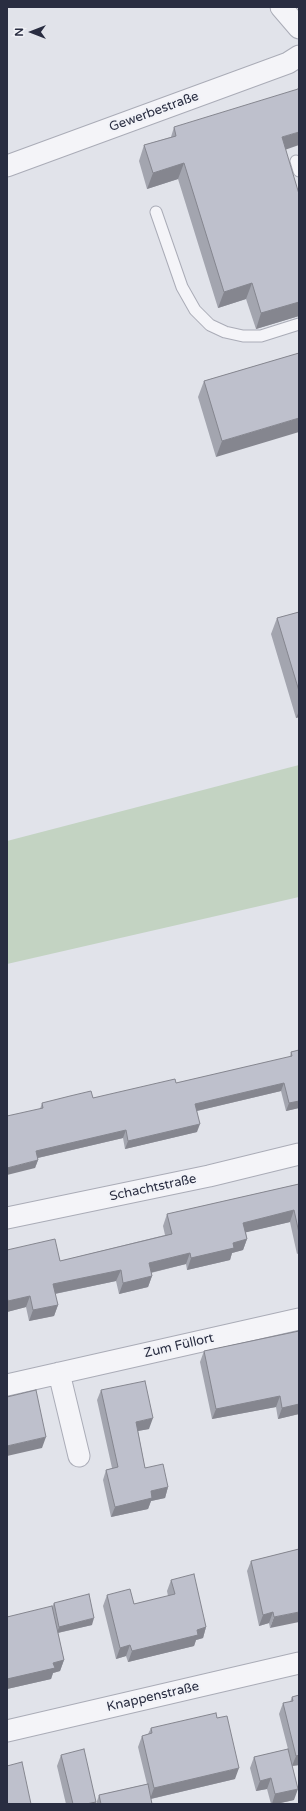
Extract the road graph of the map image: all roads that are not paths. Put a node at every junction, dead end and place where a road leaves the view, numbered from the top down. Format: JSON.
{"nodes":[{"id":1,"x":281,"y":7,"type":"edge"},
{"id":2,"x":299,"y":28,"type":"edge"},
{"id":3,"x":299,"y":56,"type":"edge"},
{"id":4,"x":7,"y":166,"type":"edge"},
{"id":5,"x":156,"y":212,"type":"dead end"},
{"id":6,"x":299,"y":324,"type":"edge"},
{"id":7,"x":299,"y":1154,"type":"edge"},
{"id":8,"x":7,"y":1218,"type":"edge"},
{"id":9,"x":299,"y":1319,"type":"edge"},
{"id":10,"x":59,"y":1373,"type":"junction"},
{"id":11,"x":7,"y":1385,"type":"edge"},
{"id":12,"x":79,"y":1456,"type":"dead end"},
{"id":13,"x":299,"y":1663,"type":"edge"},
{"id":14,"x":7,"y":1731,"type":"edge"}],
"edges":[{"from":1,"to":2,"type":"street"},
{"from":3,"to":4,"type":"street","name":"Gewerbestraße"},
{"from":5,"to":6,"type":"lane"},
{"from":7,"to":8,"type":"street","name":"Schachtstraße"},
{"from":9,"to":10,"type":"street","name":"Zum Füllort"},
{"from":10,"to":11,"type":"street","name":"Zum Füllort"},
{"from":10,"to":12,"type":"street"},
{"from":13,"to":14,"type":"street","name":"Knappenstraße"}]}
